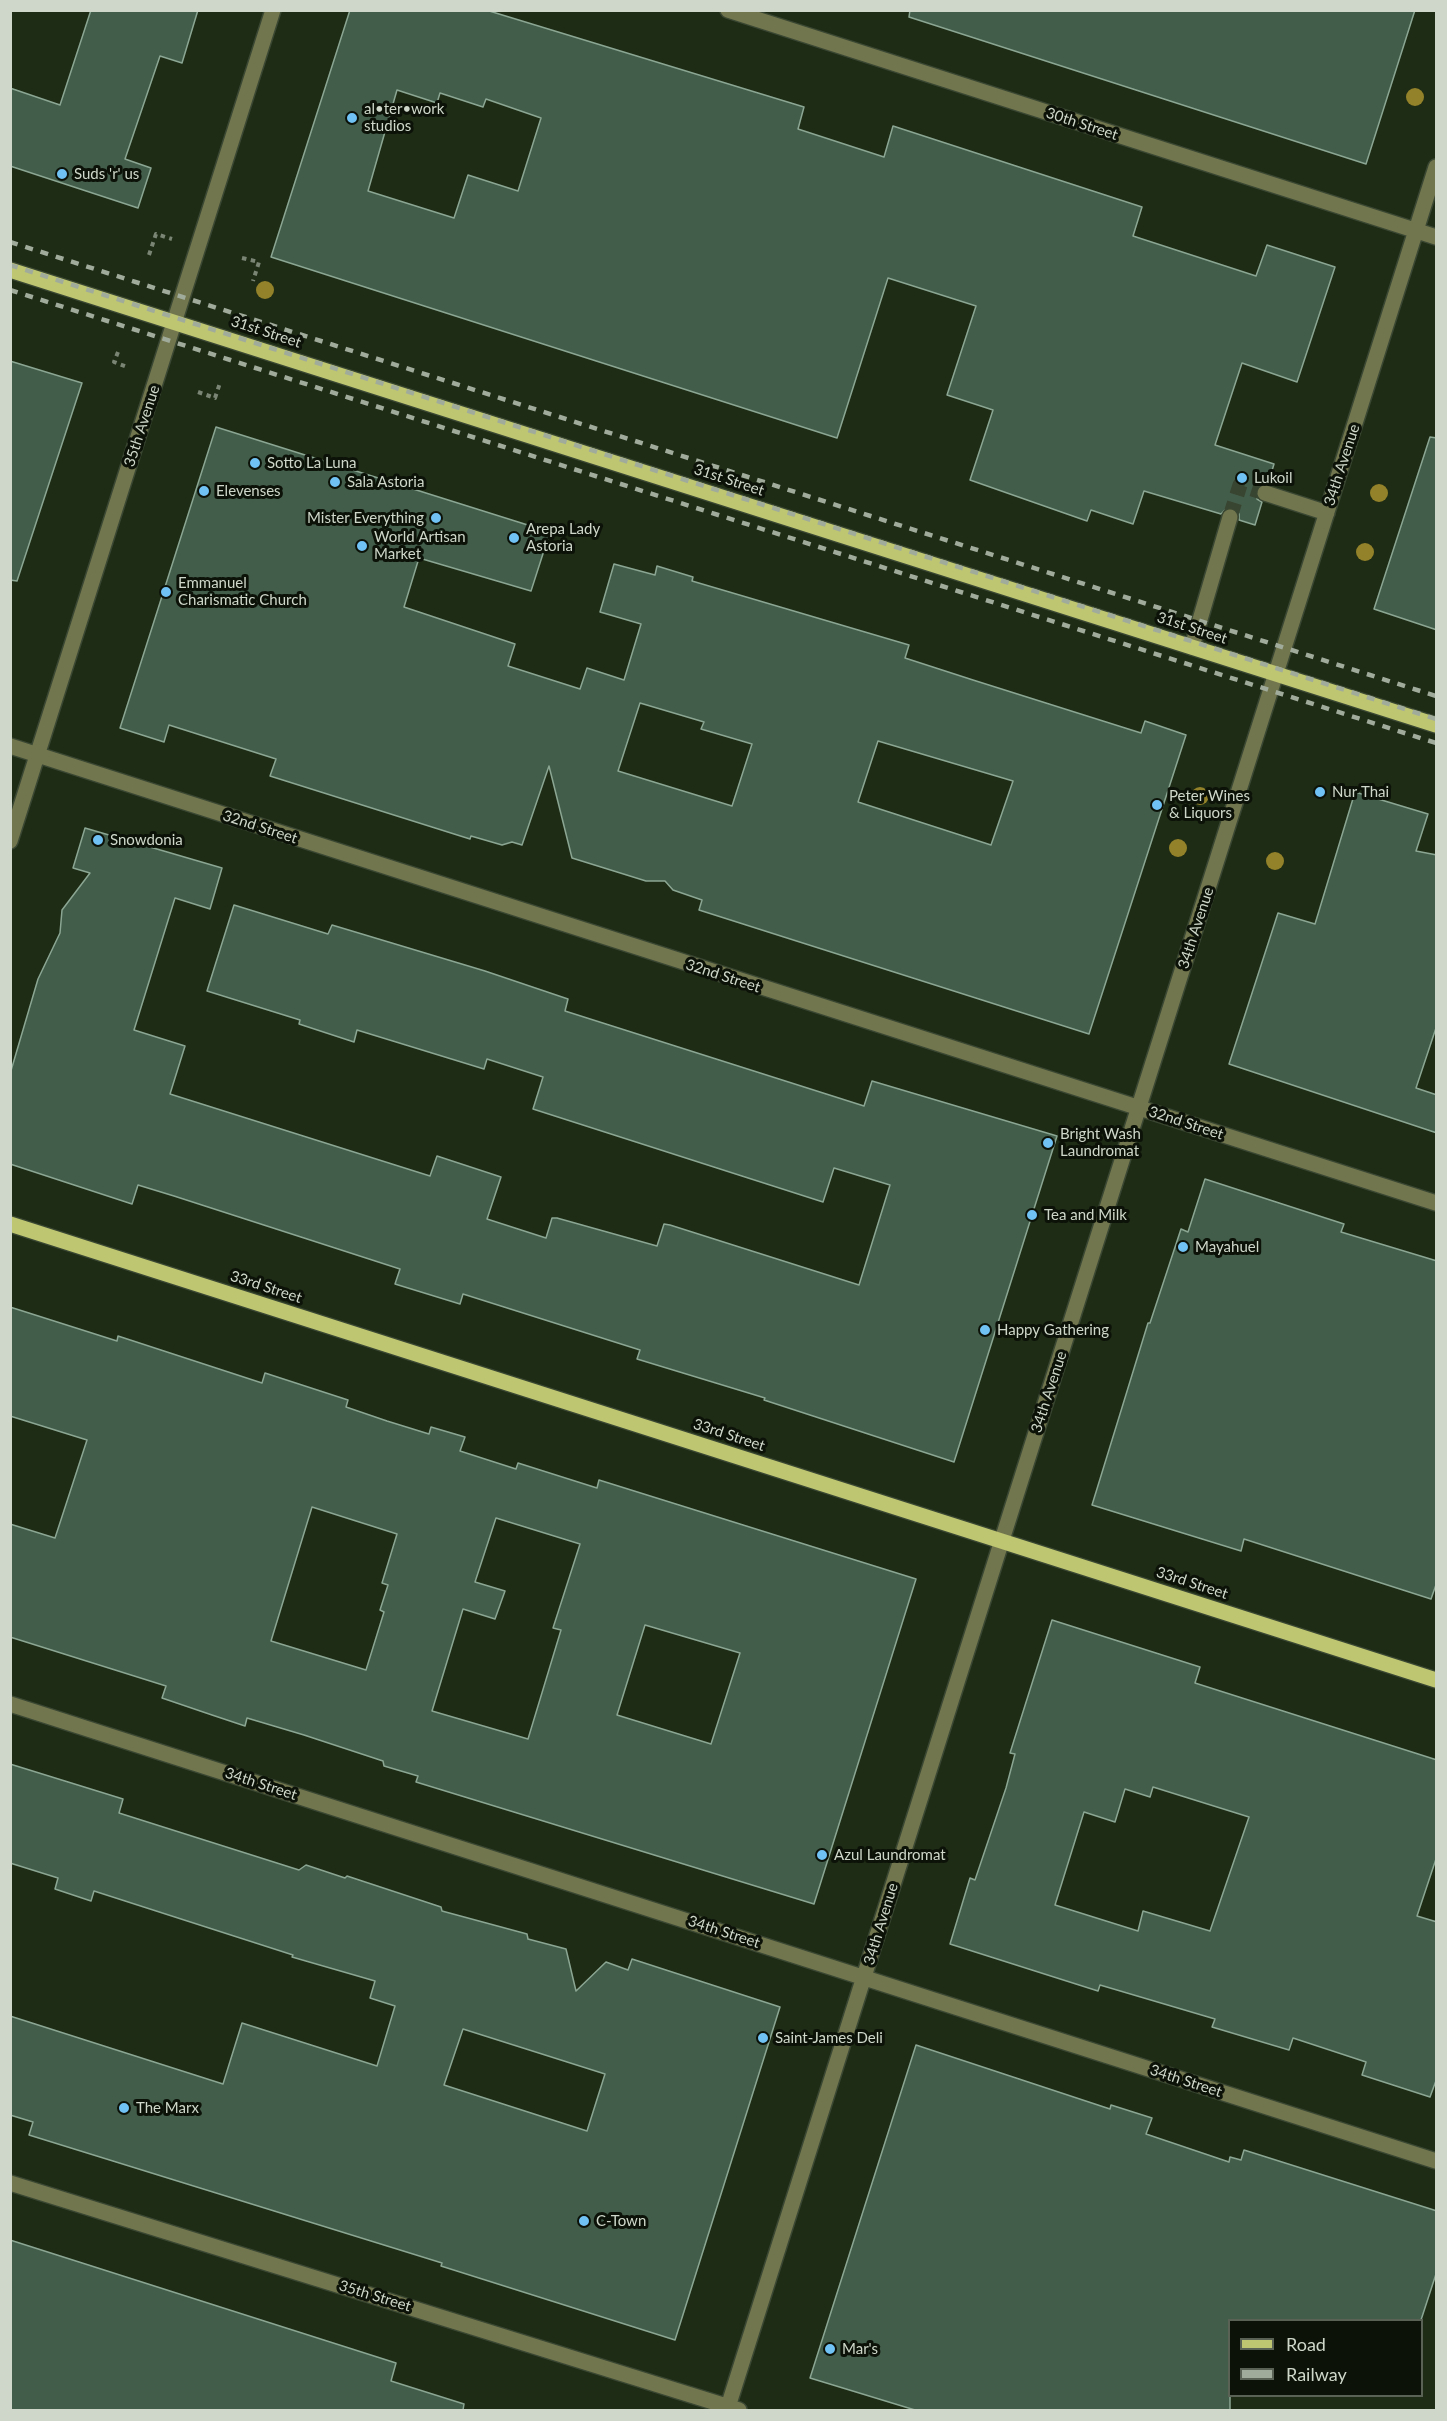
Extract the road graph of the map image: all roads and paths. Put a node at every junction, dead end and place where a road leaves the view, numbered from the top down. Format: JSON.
{"nodes":[{"id":1,"x":273,"y":10,"type":"edge"},
{"id":2,"x":728,"y":10,"type":"edge"},
{"id":3,"x":1437,"y":167,"type":"edge"},
{"id":4,"x":1416,"y":230,"type":"junction"},
{"id":5,"x":1437,"y":237,"type":"edge"},
{"id":6,"x":172,"y":239,"type":"dead end"},
{"id":7,"x":149,"y":255,"type":"dead end"},
{"id":8,"x":242,"y":258,"type":"dead end"},
{"id":9,"x":10,"y":270,"type":"edge"},
{"id":10,"x":253,"y":280,"type":"dead end"},
{"id":11,"x":175,"y":322,"type":"junction"},
{"id":12,"x":118,"y":352,"type":"dead end"},
{"id":13,"x":127,"y":367,"type":"dead end"},
{"id":14,"x":220,"y":383,"type":"dead end"},
{"id":15,"x":198,"y":392,"type":"dead end"},
{"id":16,"x":1265,"y":493,"type":"tunnel mouth"},
{"id":17,"x":1327,"y":513,"type":"junction"},
{"id":18,"x":1230,"y":517,"type":"tunnel mouth"},
{"id":19,"x":1192,"y":647,"type":"junction"},
{"id":20,"x":1276,"y":674,"type":"junction"},
{"id":21,"x":1437,"y":725,"type":"edge"},
{"id":22,"x":10,"y":746,"type":"edge"},
{"id":23,"x":37,"y":756,"type":"junction"},
{"id":24,"x":10,"y":841,"type":"edge"},
{"id":25,"x":1139,"y":1108,"type":"junction"},
{"id":26,"x":1437,"y":1203,"type":"edge"},
{"id":27,"x":10,"y":1224,"type":"edge"},
{"id":28,"x":1002,"y":1541,"type":"junction"},
{"id":29,"x":1437,"y":1680,"type":"edge"},
{"id":30,"x":10,"y":1704,"type":"edge"},
{"id":31,"x":864,"y":1977,"type":"junction"},
{"id":32,"x":1437,"y":2161,"type":"edge"},
{"id":33,"x":10,"y":2182,"type":"edge"},
{"id":34,"x":731,"y":2409,"type":"edge"}],
"edges":[{"from":1,"to":11,"type":"street","name":"35th Avenue"},
{"from":2,"to":4,"type":"street","name":"30th Street"},
{"from":3,"to":4,"type":"street","name":"34th Avenue"},
{"from":4,"to":5,"type":"street","name":"30th Street"},
{"from":4,"to":17,"type":"street","name":"34th Avenue"},
{"from":6,"to":7,"type":"path"},
{"from":8,"to":10,"type":"path"},
{"from":9,"to":11,"type":"main road","name":"31st Street"},
{"from":11,"to":19,"type":"main road","name":"31st Street"},
{"from":11,"to":23,"type":"street","name":"35th Avenue"},
{"from":12,"to":13,"type":"path"},
{"from":14,"to":15,"type":"path"},
{"from":16,"to":17,"type":"street"},
{"from":17,"to":20,"type":"street","name":"34th Avenue"},
{"from":18,"to":19,"type":"street"},
{"from":19,"to":20,"type":"main road","name":"31st Street"},
{"from":20,"to":21,"type":"main road","name":"31st Street"},
{"from":20,"to":25,"type":"street","name":"34th Avenue"},
{"from":22,"to":23,"type":"street","name":"32nd Street"},
{"from":23,"to":24,"type":"street","name":"35th Avenue"},
{"from":23,"to":25,"type":"street","name":"32nd Street"},
{"from":25,"to":26,"type":"street","name":"32nd Street"},
{"from":25,"to":28,"type":"street","name":"34th Avenue"},
{"from":27,"to":28,"type":"main road","name":"33rd Street"},
{"from":28,"to":29,"type":"main road","name":"33rd Street"},
{"from":28,"to":31,"type":"street","name":"34th Avenue"},
{"from":30,"to":31,"type":"street","name":"34th Street"},
{"from":31,"to":32,"type":"street","name":"34th Street"},
{"from":31,"to":34,"type":"street","name":"34th Avenue"},
{"from":33,"to":34,"type":"street","name":"35th Street"}]}
